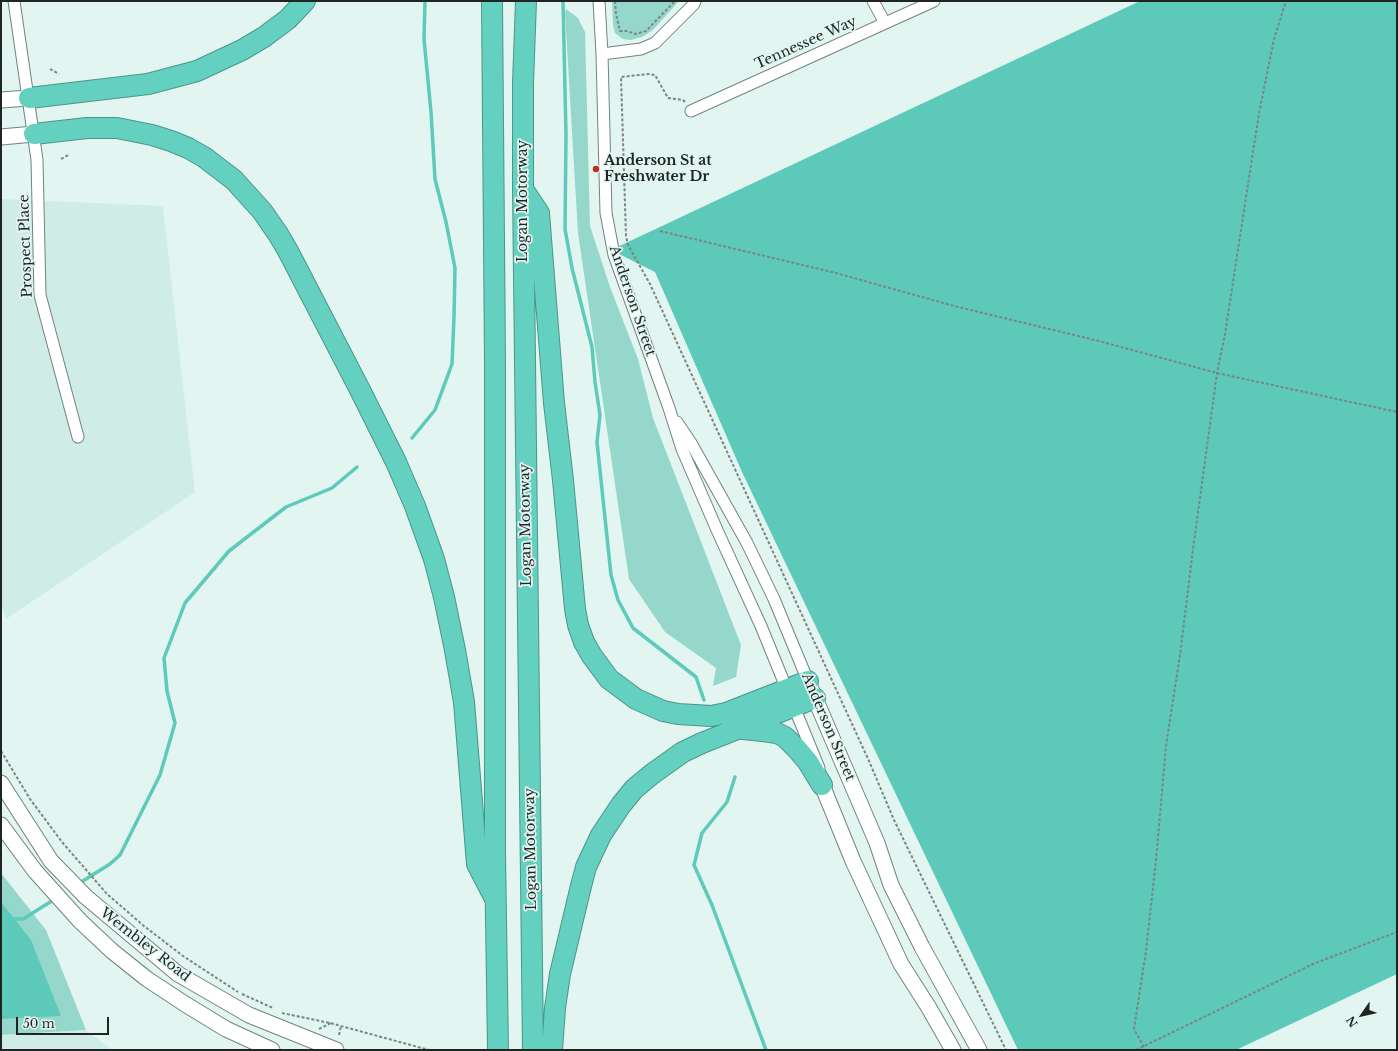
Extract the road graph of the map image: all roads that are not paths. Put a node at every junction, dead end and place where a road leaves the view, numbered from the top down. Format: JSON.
{"nodes":[{"id":1,"x":14,"y":1,"type":"edge"},
{"id":2,"x":306,"y":1,"type":"edge"},
{"id":3,"x":492,"y":1,"type":"edge"},
{"id":4,"x":526,"y":1,"type":"edge"},
{"id":5,"x":599,"y":1,"type":"edge"},
{"id":6,"x":695,"y":1,"type":"edge"},
{"id":7,"x":873,"y":1,"type":"edge"},
{"id":8,"x":934,"y":1,"type":"edge"},
{"id":9,"x":885,"y":23,"type":"junction"},
{"id":10,"x":602,"y":54,"type":"junction"},
{"id":11,"x":29,"y":98,"type":"junction"},
{"id":12,"x":1,"y":100,"type":"edge"},
{"id":13,"x":691,"y":111,"type":"road end"},
{"id":14,"x":34,"y":134,"type":"junction"},
{"id":15,"x":1,"y":136,"type":"edge"},
{"id":16,"x":523,"y":189,"type":"junction"},
{"id":17,"x":669,"y":408,"type":"junction"},
{"id":18,"x":78,"y":437,"type":"dead end"},
{"id":19,"x":811,"y":689,"type":"junction"},
{"id":20,"x":791,"y":698,"type":"junction"},
{"id":21,"x":740,"y":729,"type":"junction"},
{"id":22,"x":1,"y":783,"type":"edge"},
{"id":23,"x":822,"y":785,"type":"junction"},
{"id":24,"x":1,"y":825,"type":"edge"},
{"id":25,"x":496,"y":900,"type":"junction"},
{"id":26,"x":272,"y":1050,"type":"edge"},
{"id":27,"x":336,"y":1050,"type":"edge"},
{"id":28,"x":498,"y":1050,"type":"edge"},
{"id":29,"x":533,"y":1050,"type":"edge"},
{"id":30,"x":552,"y":1050,"type":"edge"},
{"id":31,"x":953,"y":1050,"type":"edge"},
{"id":32,"x":979,"y":1050,"type":"edge"}],
"edges":[{"from":1,"to":11,"type":"street","name":"Prospect Place"},
{"from":2,"to":11,"type":"highway"},
{"from":3,"to":25,"type":"highway","name":"Logan Motorway"},
{"from":4,"to":16,"type":"highway","name":"Logan Motorway"},
{"from":5,"to":10,"type":"street","name":"Anderson Street"},
{"from":6,"to":10,"type":"street"},
{"from":7,"to":9,"type":"street"},
{"from":8,"to":9,"type":"street","name":"Tennessee Way"},
{"from":9,"to":13,"type":"street","name":"Tennessee Way"},
{"from":10,"to":17,"type":"street","name":"Anderson Street"},
{"from":11,"to":12,"type":"main road"},
{"from":11,"to":14,"type":"street","name":"Prospect Place"},
{"from":14,"to":15,"type":"main road"},
{"from":14,"to":18,"type":"street","name":"Prospect Place"},
{"from":14,"to":25,"type":"highway"},
{"from":16,"to":20,"type":"highway"},
{"from":16,"to":29,"type":"highway","name":"Logan Motorway"},
{"from":17,"to":19,"type":"street","name":"Anderson Street"},
{"from":17,"to":20,"type":"street","name":"Anderson Street"},
{"from":19,"to":20,"type":"highway"},
{"from":19,"to":32,"type":"main road","name":"Anderson Street"},
{"from":20,"to":21,"type":"highway"},
{"from":20,"to":23,"type":"street","name":"Anderson Street"},
{"from":21,"to":23,"type":"highway"},
{"from":21,"to":30,"type":"highway"},
{"from":22,"to":27,"type":"main road","name":"Wembley Road"},
{"from":23,"to":31,"type":"main road","name":"Anderson Street"},
{"from":24,"to":26,"type":"main road","name":"Wembley Road"},
{"from":25,"to":28,"type":"highway","name":"Logan Motorway"}]}
